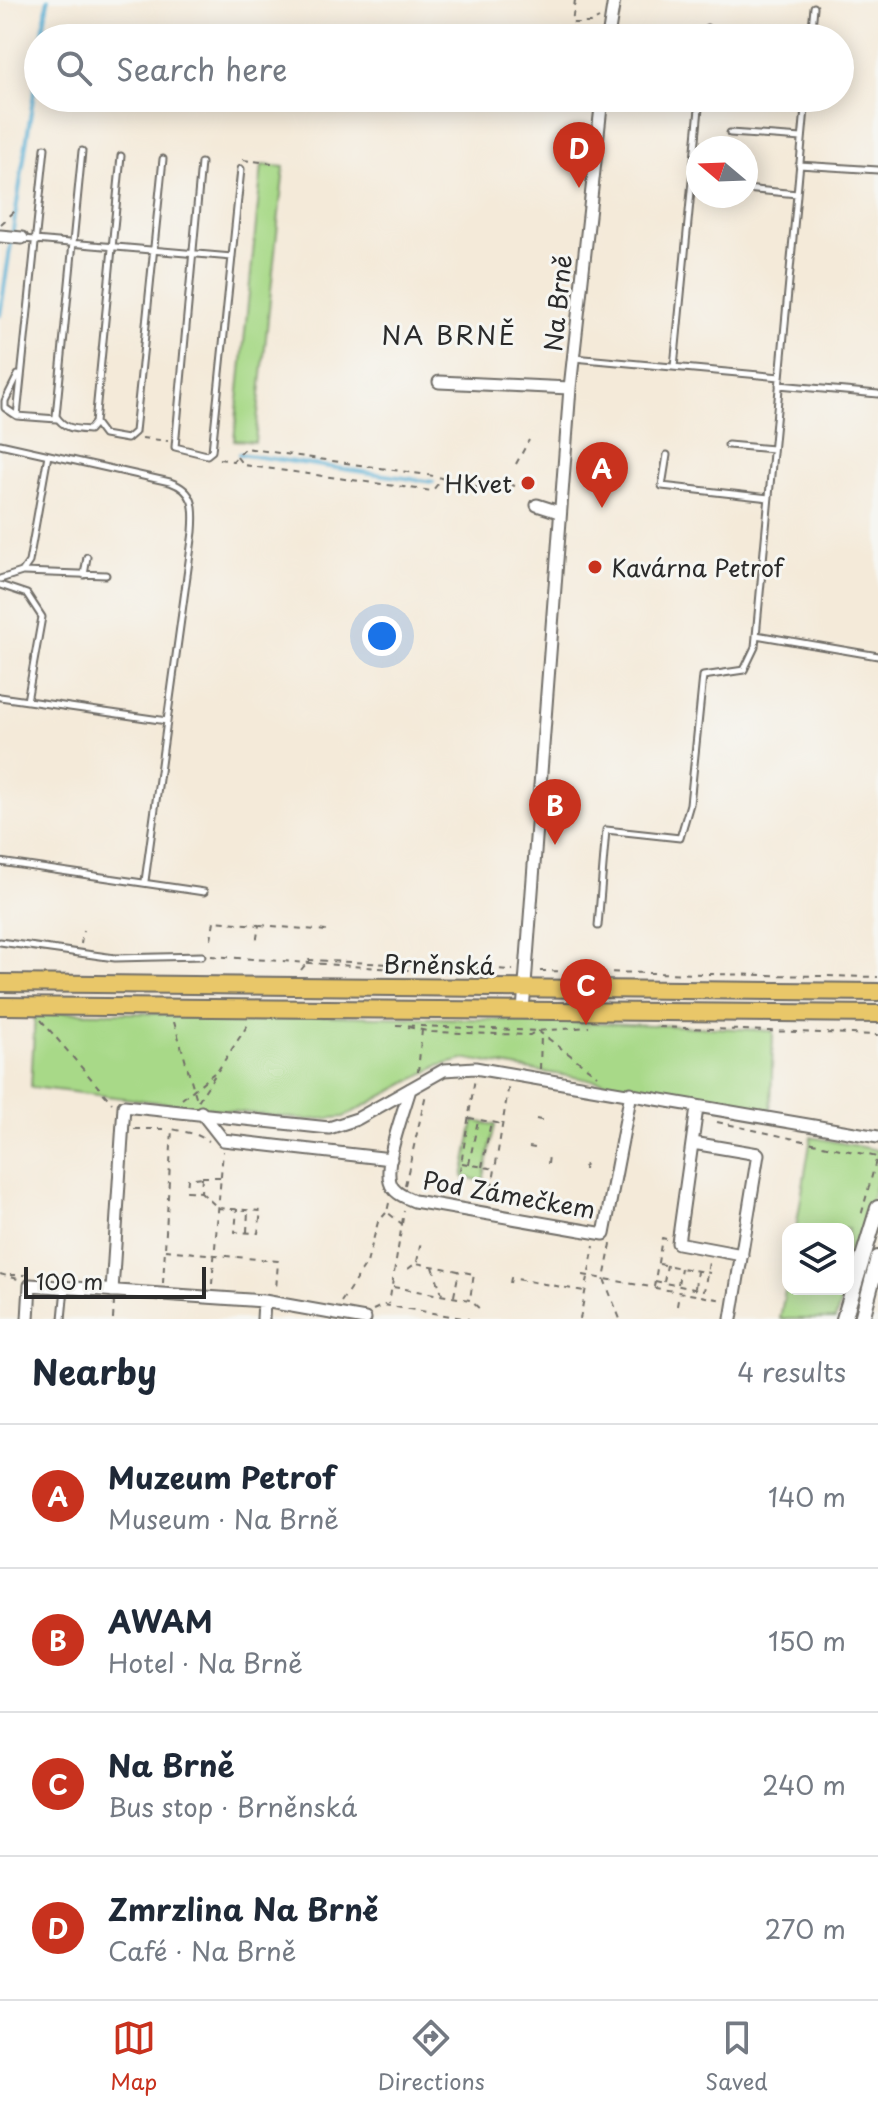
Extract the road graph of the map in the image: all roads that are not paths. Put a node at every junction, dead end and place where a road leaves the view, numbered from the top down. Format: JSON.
{"nodes":[{"id":1,"x":614,"y":0,"type":"edge"},
{"id":2,"x":814,"y":7,"type":"dead end"},
{"id":3,"x":610,"y":24,"type":"edge"},
{"id":4,"x":812,"y":24,"type":"edge"},
{"id":5,"x":600,"y":112,"type":"edge"},
{"id":6,"x":699,"y":112,"type":"edge"},
{"id":7,"x":805,"y":112,"type":"edge"},
{"id":8,"x":730,"y":133,"type":"dead end"},
{"id":9,"x":698,"y":136,"type":"edge"},
{"id":10,"x":802,"y":138,"type":"junction"},
{"id":11,"x":45,"y":148,"type":"dead end"},
{"id":12,"x":82,"y":151,"type":"dead end"},
{"id":13,"x":121,"y":156,"type":"dead end"},
{"id":14,"x":163,"y":159,"type":"dead end"},
{"id":15,"x":201,"y":163,"type":"dead end"},
{"id":16,"x":799,"y":165,"type":"junction"},
{"id":17,"x":241,"y":169,"type":"road end"},
{"id":18,"x":878,"y":170,"type":"edge"},
{"id":19,"x":758,"y":190,"type":"edge"},
{"id":20,"x":797,"y":194,"type":"junction"},
{"id":21,"x":692,"y":208,"type":"edge"},
{"id":22,"x":1,"y":232,"type":"edge"},
{"id":23,"x":29,"y":239,"type":"junction"},
{"id":24,"x":73,"y":243,"type":"junction"},
{"id":25,"x":112,"y":247,"type":"junction"},
{"id":26,"x":154,"y":250,"type":"junction"},
{"id":27,"x":192,"y":254,"type":"junction"},
{"id":28,"x":232,"y":257,"type":"junction"},
{"id":29,"x":573,"y":358,"type":"junction"},
{"id":30,"x":674,"y":367,"type":"junction"},
{"id":31,"x":21,"y":371,"type":"junction"},
{"id":32,"x":780,"y":377,"type":"junction"},
{"id":33,"x":439,"y":382,"type":"dead end"},
{"id":34,"x":779,"y":385,"type":"junction"},
{"id":35,"x":570,"y":388,"type":"junction"},
{"id":36,"x":878,"y":394,"type":"edge"},
{"id":37,"x":17,"y":416,"type":"junction"},
{"id":38,"x":57,"y":419,"type":"junction"},
{"id":39,"x":95,"y":423,"type":"junction"},
{"id":40,"x":0,"y":444,"type":"edge"},
{"id":41,"x":728,"y":445,"type":"dead end"},
{"id":42,"x":773,"y":449,"type":"junction"},
{"id":43,"x":48,"y":455,"type":"junction"},
{"id":44,"x":667,"y":455,"type":"dead end"},
{"id":45,"x":769,"y":498,"type":"junction"},
{"id":46,"x":537,"y":505,"type":"dead end"},
{"id":47,"x":559,"y":512,"type":"junction"},
{"id":48,"x":87,"y":557,"type":"dead end"},
{"id":49,"x":22,"y":572,"type":"junction"},
{"id":50,"x":84,"y":575,"type":"junction"},
{"id":51,"x":106,"y":575,"type":"dead end"},
{"id":52,"x":0,"y":582,"type":"edge"},
{"id":53,"x":756,"y":635,"type":"junction"},
{"id":54,"x":878,"y":656,"type":"edge"},
{"id":55,"x":0,"y":697,"type":"edge"},
{"id":56,"x":27,"y":701,"type":"junction"},
{"id":57,"x":167,"y":721,"type":"junction"},
{"id":58,"x":0,"y":862,"type":"edge"},
{"id":59,"x":145,"y":881,"type":"junction"},
{"id":60,"x":204,"y":892,"type":"dead end"},
{"id":61,"x":598,"y":926,"type":"dead end"},
{"id":62,"x":0,"y":942,"type":"edge"},
{"id":63,"x":202,"y":956,"type":"road end"},
{"id":64,"x":0,"y":983,"type":"edge"},
{"id":65,"x":526,"y":989,"type":"junction"},
{"id":66,"x":878,"y":992,"type":"edge"},
{"id":67,"x":0,"y":1006,"type":"edge"},
{"id":68,"x":523,"y":1011,"type":"junction"},
{"id":69,"x":878,"y":1014,"type":"edge"},
{"id":70,"x":413,"y":1087,"type":"junction"},
{"id":71,"x":631,"y":1093,"type":"junction"},
{"id":72,"x":200,"y":1107,"type":"junction"},
{"id":73,"x":697,"y":1113,"type":"junction"},
{"id":74,"x":878,"y":1137,"type":"edge"},
{"id":75,"x":693,"y":1143,"type":"junction"},
{"id":76,"x":391,"y":1159,"type":"junction"},
{"id":77,"x":878,"y":1208,"type":"edge"},
{"id":78,"x":742,"y":1255,"type":"junction"},
{"id":79,"x":878,"y":1258,"type":"edge"},
{"id":80,"x":65,"y":1287,"type":"junction"},
{"id":81,"x":113,"y":1296,"type":"junction"},
{"id":82,"x":270,"y":1302,"type":"junction"},
{"id":83,"x":28,"y":1319,"type":"edge"},
{"id":84,"x":62,"y":1319,"type":"edge"},
{"id":85,"x":263,"y":1319,"type":"edge"},
{"id":86,"x":365,"y":1319,"type":"edge"},
{"id":87,"x":731,"y":1319,"type":"edge"},
{"id":88,"x":844,"y":1319,"type":"edge"},
{"id":89,"x":862,"y":1319,"type":"edge"}],
"edges":[{"from":1,"to":3,"type":"street"},
{"from":2,"to":4,"type":"lane"},
{"from":5,"to":29,"type":"street","name":"Na Brně"},
{"from":6,"to":9,"type":"lane"},
{"from":7,"to":10,"type":"lane"},
{"from":8,"to":10,"type":"lane"},
{"from":10,"to":16,"type":"lane"},
{"from":11,"to":23,"type":"lane"},
{"from":12,"to":24,"type":"lane"},
{"from":13,"to":25,"type":"lane"},
{"from":14,"to":26,"type":"lane"},
{"from":15,"to":27,"type":"lane"},
{"from":16,"to":18,"type":"lane"},
{"from":16,"to":20,"type":"lane"},
{"from":17,"to":28,"type":"lane"},
{"from":19,"to":20,"type":"lane"},
{"from":20,"to":32,"type":"lane"},
{"from":21,"to":30,"type":"lane"},
{"from":22,"to":23,"type":"street"},
{"from":23,"to":24,"type":"lane"},
{"from":23,"to":31,"type":"lane"},
{"from":24,"to":25,"type":"lane"},
{"from":24,"to":38,"type":"lane"},
{"from":25,"to":26,"type":"lane"},
{"from":25,"to":39,"type":"lane"},
{"from":26,"to":27,"type":"lane"},
{"from":26,"to":39,"type":"lane"},
{"from":27,"to":28,"type":"lane"},
{"from":27,"to":28,"type":"lane"},
{"from":29,"to":30,"type":"lane"},
{"from":29,"to":35,"type":"street","name":"Na Brně"},
{"from":30,"to":32,"type":"lane"},
{"from":31,"to":37,"type":"lane"},
{"from":31,"to":37,"type":"lane"},
{"from":32,"to":34,"type":"lane"},
{"from":33,"to":35,"type":"street"},
{"from":34,"to":36,"type":"lane"},
{"from":34,"to":42,"type":"lane"},
{"from":35,"to":47,"type":"street","name":"Na Brně"},
{"from":37,"to":38,"type":"lane"},
{"from":38,"to":39,"type":"lane"},
{"from":40,"to":43,"type":"lane"},
{"from":41,"to":42,"type":"lane"},
{"from":42,"to":45,"type":"lane"},
{"from":43,"to":49,"type":"lane"},
{"from":43,"to":57,"type":"lane"},
{"from":44,"to":45,"type":"lane"},
{"from":45,"to":53,"type":"lane"},
{"from":46,"to":47,"type":"street"},
{"from":47,"to":65,"type":"street","name":"Na Brně"},
{"from":48,"to":50,"type":"lane"},
{"from":49,"to":50,"type":"lane"},
{"from":49,"to":52,"type":"lane"},
{"from":50,"to":51,"type":"lane"},
{"from":52,"to":56,"type":"lane"},
{"from":53,"to":54,"type":"lane"},
{"from":53,"to":61,"type":"lane"},
{"from":55,"to":56,"type":"lane"},
{"from":56,"to":57,"type":"lane"},
{"from":57,"to":59,"type":"lane"},
{"from":58,"to":59,"type":"lane"},
{"from":59,"to":60,"type":"lane"},
{"from":62,"to":63,"type":"lane"},
{"from":64,"to":65,"type":"main road","name":"Brněnská"},
{"from":65,"to":66,"type":"main road","name":"Brněnská"},
{"from":65,"to":68,"type":"street","name":"Na Brně"},
{"from":67,"to":68,"type":"main road","name":"Brněnská"},
{"from":68,"to":69,"type":"main road","name":"Brněnská"},
{"from":70,"to":71,"type":"street"},
{"from":70,"to":72,"type":"street"},
{"from":70,"to":76,"type":"street","name":"Pod Zámečkem"},
{"from":71,"to":73,"type":"street"},
{"from":71,"to":76,"type":"street","name":"Pod Zámečkem"},
{"from":72,"to":76,"type":"street","name":"Pod Zámečkem"},
{"from":72,"to":81,"type":"street"},
{"from":73,"to":74,"type":"street"},
{"from":73,"to":75,"type":"street"},
{"from":75,"to":78,"type":"street"},
{"from":75,"to":78,"type":"street"},
{"from":77,"to":88,"type":"street"},
{"from":78,"to":87,"type":"street"},
{"from":79,"to":89,"type":"street"},
{"from":80,"to":81,"type":"street"},
{"from":80,"to":83,"type":"street"},
{"from":80,"to":84,"type":"lane"},
{"from":81,"to":82,"type":"street"},
{"from":82,"to":85,"type":"street"},
{"from":82,"to":86,"type":"street"}]}
